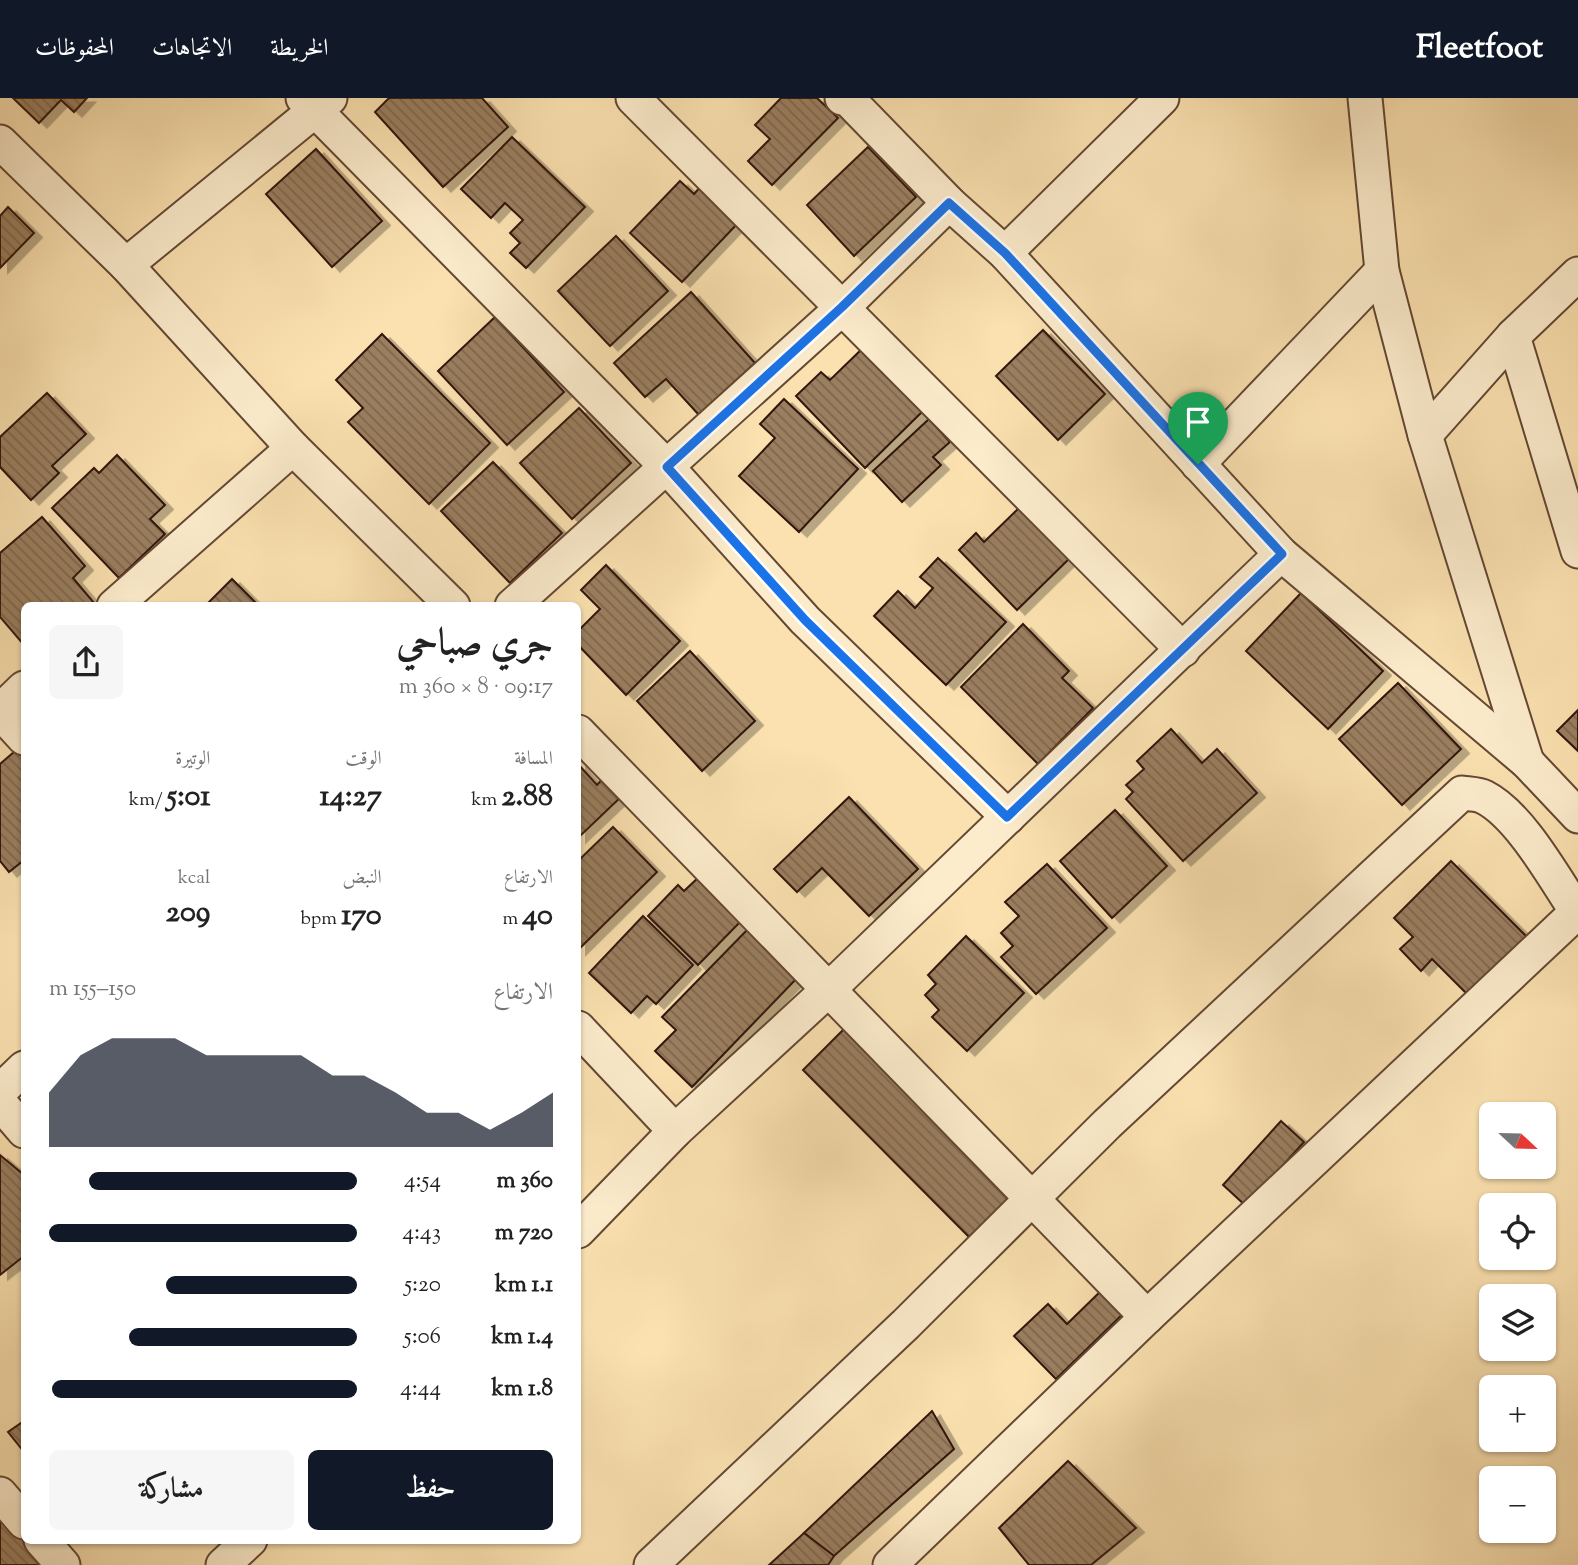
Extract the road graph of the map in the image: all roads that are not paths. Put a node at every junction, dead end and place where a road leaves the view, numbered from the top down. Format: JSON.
{"nodes":[{"id":1,"x":633,"y":98,"type":"edge"},
{"id":2,"x":842,"y":98,"type":"edge"},
{"id":3,"x":1162,"y":98,"type":"edge"},
{"id":4,"x":1366,"y":98,"type":"edge"},
{"id":5,"x":316,"y":102,"type":"edge"},
{"id":6,"x":0,"y":142,"type":"edge"},
{"id":7,"x":949,"y":203,"type":"junction"},
{"id":8,"x":1005,"y":253,"type":"junction"},
{"id":9,"x":126,"y":265,"type":"junction"},
{"id":10,"x":1382,"y":271,"type":"junction"},
{"id":11,"x":1578,"y":274,"type":"edge"},
{"id":12,"x":842,"y":307,"type":"junction"},
{"id":13,"x":1513,"y":336,"type":"junction"},
{"id":14,"x":1425,"y":435,"type":"junction"},
{"id":15,"x":293,"y":448,"type":"junction"},
{"id":16,"x":1198,"y":464,"type":"junction"},
{"id":17,"x":667,"y":467,"type":"junction"},
{"id":18,"x":1578,"y":551,"type":"edge"},
{"id":19,"x":1282,"y":554,"type":"junction"},
{"id":20,"x":119,"y":602,"type":"edge"},
{"id":21,"x":449,"y":602,"type":"edge"},
{"id":22,"x":516,"y":602,"type":"edge"},
{"id":23,"x":1183,"y":650,"type":"junction"},
{"id":24,"x":21,"y":691,"type":"edge"},
{"id":25,"x":0,"y":711,"type":"edge"},
{"id":26,"x":21,"y":735,"type":"edge"},
{"id":27,"x":581,"y":735,"type":"edge"},
{"id":28,"x":1527,"y":762,"type":"junction"},
{"id":29,"x":1578,"y":816,"type":"edge"},
{"id":30,"x":1007,"y":817,"type":"junction"},
{"id":31,"x":1577,"y":912,"type":"edge"},
{"id":32,"x":828,"y":990,"type":"junction"},
{"id":33,"x":581,"y":1031,"type":"edge"},
{"id":34,"x":21,"y":1071,"type":"edge"},
{"id":35,"x":0,"y":1091,"type":"edge"},
{"id":36,"x":0,"y":1103,"type":"edge"},
{"id":37,"x":21,"y":1128,"type":"edge"},
{"id":38,"x":675,"y":1131,"type":"junction"},
{"id":39,"x":1032,"y":1199,"type":"junction"},
{"id":40,"x":581,"y":1228,"type":"edge"},
{"id":41,"x":1147,"y":1317,"type":"junction"},
{"id":42,"x":0,"y":1494,"type":"edge"},
{"id":43,"x":21,"y":1518,"type":"edge"},
{"id":44,"x":45,"y":1544,"type":"edge"},
{"id":45,"x":246,"y":1544,"type":"edge"},
{"id":46,"x":63,"y":1565,"type":"edge"},
{"id":47,"x":223,"y":1565,"type":"edge"},
{"id":48,"x":651,"y":1565,"type":"edge"},
{"id":49,"x":890,"y":1565,"type":"edge"}],
"edges":[{"from":1,"to":12,"type":"street"},
{"from":2,"to":7,"type":"street"},
{"from":3,"to":8,"type":"street"},
{"from":4,"to":10,"type":"street"},
{"from":5,"to":9,"type":"street"},
{"from":5,"to":17,"type":"street"},
{"from":6,"to":9,"type":"street"},
{"from":7,"to":8,"type":"street"},
{"from":7,"to":12,"type":"street"},
{"from":8,"to":16,"type":"street"},
{"from":9,"to":15,"type":"street"},
{"from":10,"to":14,"type":"street"},
{"from":10,"to":16,"type":"street"},
{"from":11,"to":13,"type":"street"},
{"from":12,"to":17,"type":"street"},
{"from":12,"to":23,"type":"street"},
{"from":13,"to":14,"type":"street"},
{"from":13,"to":18,"type":"street"},
{"from":14,"to":28,"type":"street"},
{"from":15,"to":20,"type":"street"},
{"from":15,"to":21,"type":"street"},
{"from":16,"to":19,"type":"street"},
{"from":17,"to":22,"type":"street"},
{"from":17,"to":30,"type":"street"},
{"from":19,"to":23,"type":"street"},
{"from":19,"to":28,"type":"street"},
{"from":23,"to":30,"type":"street"},
{"from":24,"to":25,"type":"street"},
{"from":25,"to":26,"type":"street"},
{"from":27,"to":32,"type":"street"},
{"from":28,"to":29,"type":"street"},
{"from":30,"to":32,"type":"street"},
{"from":31,"to":39,"type":"street"},
{"from":31,"to":41,"type":"street"},
{"from":32,"to":38,"type":"street"},
{"from":32,"to":39,"type":"street"},
{"from":33,"to":38,"type":"street"},
{"from":34,"to":35,"type":"street"},
{"from":36,"to":37,"type":"street"},
{"from":38,"to":40,"type":"street"},
{"from":39,"to":41,"type":"street"},
{"from":39,"to":48,"type":"street"},
{"from":41,"to":49,"type":"street"},
{"from":42,"to":43,"type":"street"},
{"from":44,"to":46,"type":"street"},
{"from":45,"to":47,"type":"street"}]}
